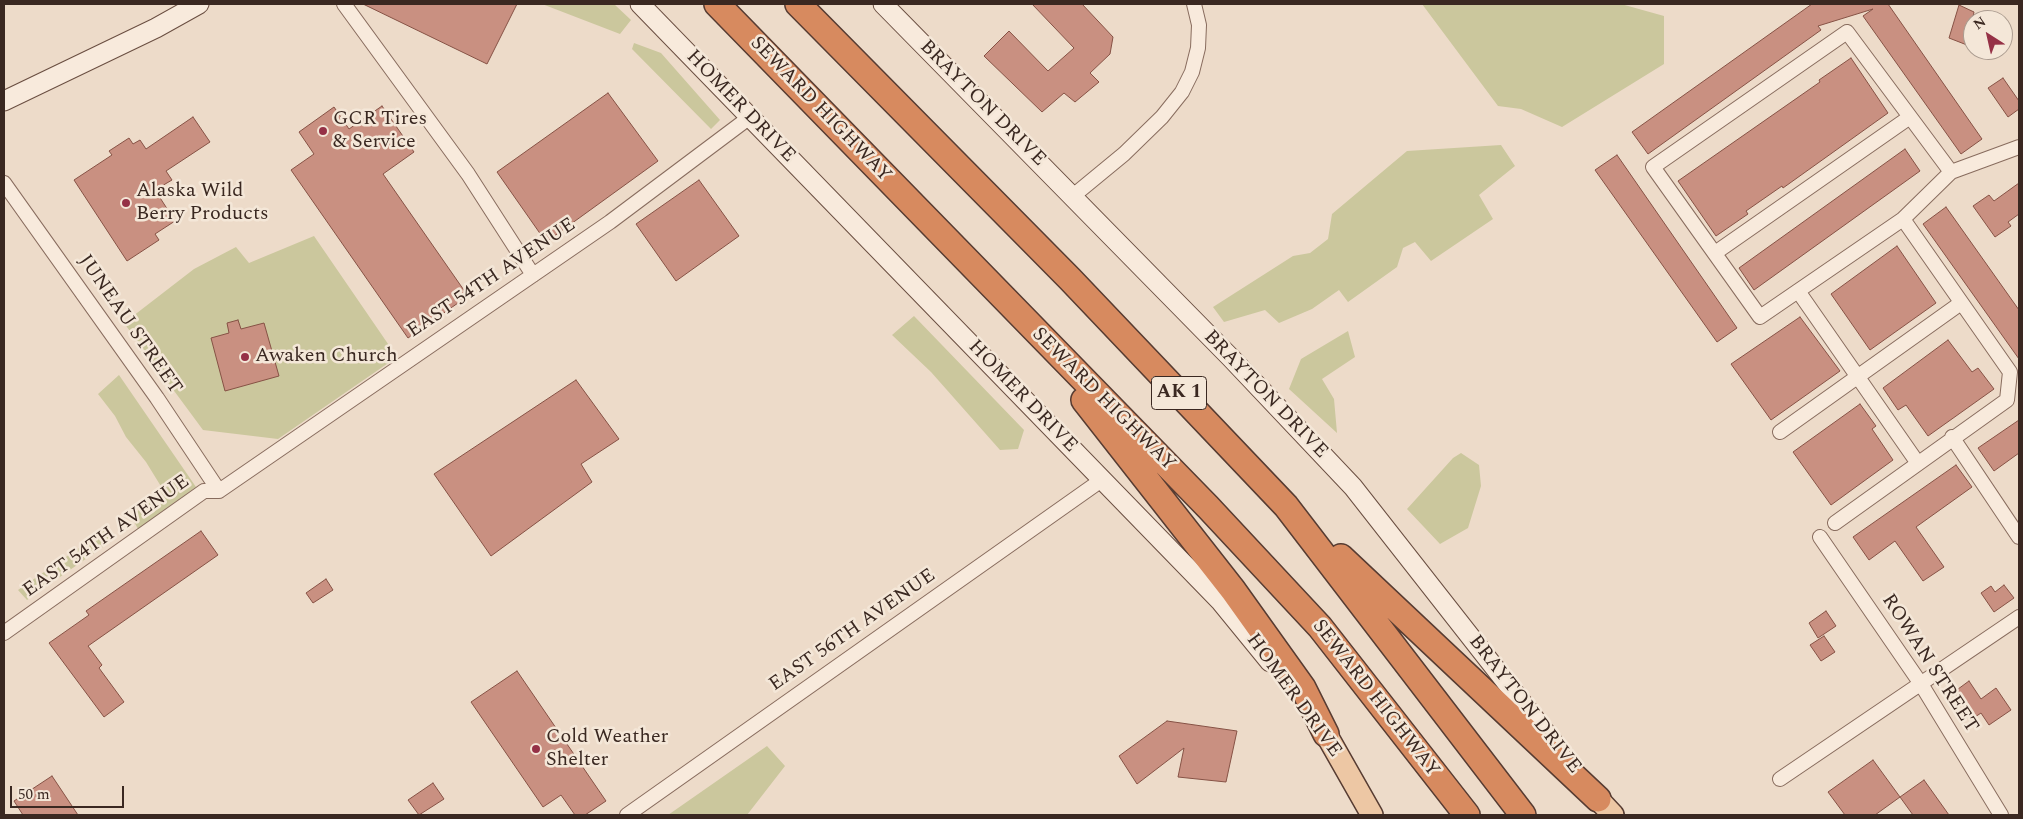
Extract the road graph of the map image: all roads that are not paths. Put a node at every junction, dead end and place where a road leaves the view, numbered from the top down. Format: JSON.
{"nodes":[{"id":1,"x":199,"y":4,"type":"edge"},
{"id":2,"x":344,"y":4,"type":"edge"},
{"id":3,"x":640,"y":4,"type":"edge"},
{"id":4,"x":717,"y":4,"type":"edge"},
{"id":5,"x":798,"y":4,"type":"edge"},
{"id":6,"x":883,"y":4,"type":"edge"},
{"id":7,"x":1194,"y":4,"type":"edge"},
{"id":8,"x":4,"y":101,"type":"edge"},
{"id":9,"x":750,"y":117,"type":"junction"},
{"id":10,"x":1910,"y":117,"type":"junction"},
{"id":11,"x":2019,"y":147,"type":"edge"},
{"id":12,"x":1951,"y":172,"type":"junction"},
{"id":13,"x":4,"y":183,"type":"edge"},
{"id":14,"x":1073,"y":196,"type":"junction"},
{"id":15,"x":1902,"y":219,"type":"junction"},
{"id":16,"x":1715,"y":253,"type":"junction"},
{"id":17,"x":533,"y":275,"type":"junction"},
{"id":18,"x":1798,"y":291,"type":"junction"},
{"id":19,"x":1961,"y":303,"type":"junction"},
{"id":20,"x":1008,"y":304,"type":"junction"},
{"id":21,"x":1858,"y":378,"type":"junction"},
{"id":22,"x":1780,"y":432,"type":"dead end"},
{"id":23,"x":1952,"y":438,"type":"junction"},
{"id":24,"x":1917,"y":462,"type":"junction"},
{"id":25,"x":1103,"y":479,"type":"junction"},
{"id":26,"x":219,"y":491,"type":"junction"},
{"id":27,"x":1286,"y":506,"type":"junction"},
{"id":28,"x":1834,"y":522,"type":"dead end"},
{"id":29,"x":1820,"y":537,"type":"dead end"},
{"id":30,"x":2019,"y":538,"type":"edge"},
{"id":31,"x":2019,"y":617,"type":"edge"},
{"id":32,"x":4,"y":633,"type":"edge"},
{"id":33,"x":1921,"y":684,"type":"junction"},
{"id":34,"x":1326,"y":734,"type":"junction"},
{"id":35,"x":1780,"y":779,"type":"dead end"},
{"id":36,"x":1605,"y":807,"type":"edge"},
{"id":37,"x":627,"y":815,"type":"edge"},
{"id":38,"x":1372,"y":815,"type":"edge"},
{"id":39,"x":1468,"y":815,"type":"edge"},
{"id":40,"x":1523,"y":815,"type":"edge"},
{"id":41,"x":2001,"y":815,"type":"edge"}],
"edges":[{"from":1,"to":8,"type":"main road"},
{"from":2,"to":17,"type":"street"},
{"from":3,"to":9,"type":"main road","name":"HOMER DRIVE"},
{"from":4,"to":20,"type":"highway","name":"SEWARD HIGHWAY","number":"AK 1"},
{"from":5,"to":27,"type":"highway","number":"AK 1"},
{"from":6,"to":14,"type":"main road","name":"BRAYTON DRIVE"},
{"from":7,"to":14,"type":"street"},
{"from":9,"to":17,"type":"street","name":"EAST 54TH AVENUE"},
{"from":9,"to":25,"type":"main road","name":"HOMER DRIVE"},
{"from":10,"to":12,"type":"street"},
{"from":10,"to":16,"type":"street"},
{"from":10,"to":16,"type":"street"},
{"from":11,"to":12,"type":"street"},
{"from":12,"to":15,"type":"street"},
{"from":13,"to":26,"type":"street","name":"JUNEAU STREET"},
{"from":14,"to":36,"type":"main road","name":"BRAYTON DRIVE"},
{"from":15,"to":18,"type":"street"},
{"from":15,"to":19,"type":"street"},
{"from":16,"to":18,"type":"street"},
{"from":17,"to":26,"type":"street","name":"EAST 54TH AVENUE"},
{"from":18,"to":21,"type":"street"},
{"from":19,"to":21,"type":"street"},
{"from":19,"to":23,"type":"street"},
{"from":20,"to":34,"type":"highway"},
{"from":20,"to":39,"type":"highway","name":"SEWARD HIGHWAY","number":"AK 1"},
{"from":21,"to":22,"type":"street"},
{"from":21,"to":24,"type":"street"},
{"from":23,"to":24,"type":"street"},
{"from":23,"to":30,"type":"street"},
{"from":24,"to":28,"type":"street"},
{"from":25,"to":34,"type":"main road","name":"HOMER DRIVE"},
{"from":25,"to":37,"type":"street","name":"EAST 56TH AVENUE"},
{"from":26,"to":32,"type":"street","name":"EAST 54TH AVENUE"},
{"from":27,"to":36,"type":"highway"},
{"from":27,"to":40,"type":"highway","number":"AK 1"},
{"from":29,"to":33,"type":"street","name":"ROWAN STREET"},
{"from":31,"to":33,"type":"street"},
{"from":33,"to":35,"type":"street"},
{"from":33,"to":41,"type":"street","name":"ROWAN STREET"},
{"from":34,"to":38,"type":"main road","name":"HOMER DRIVE"}]}
